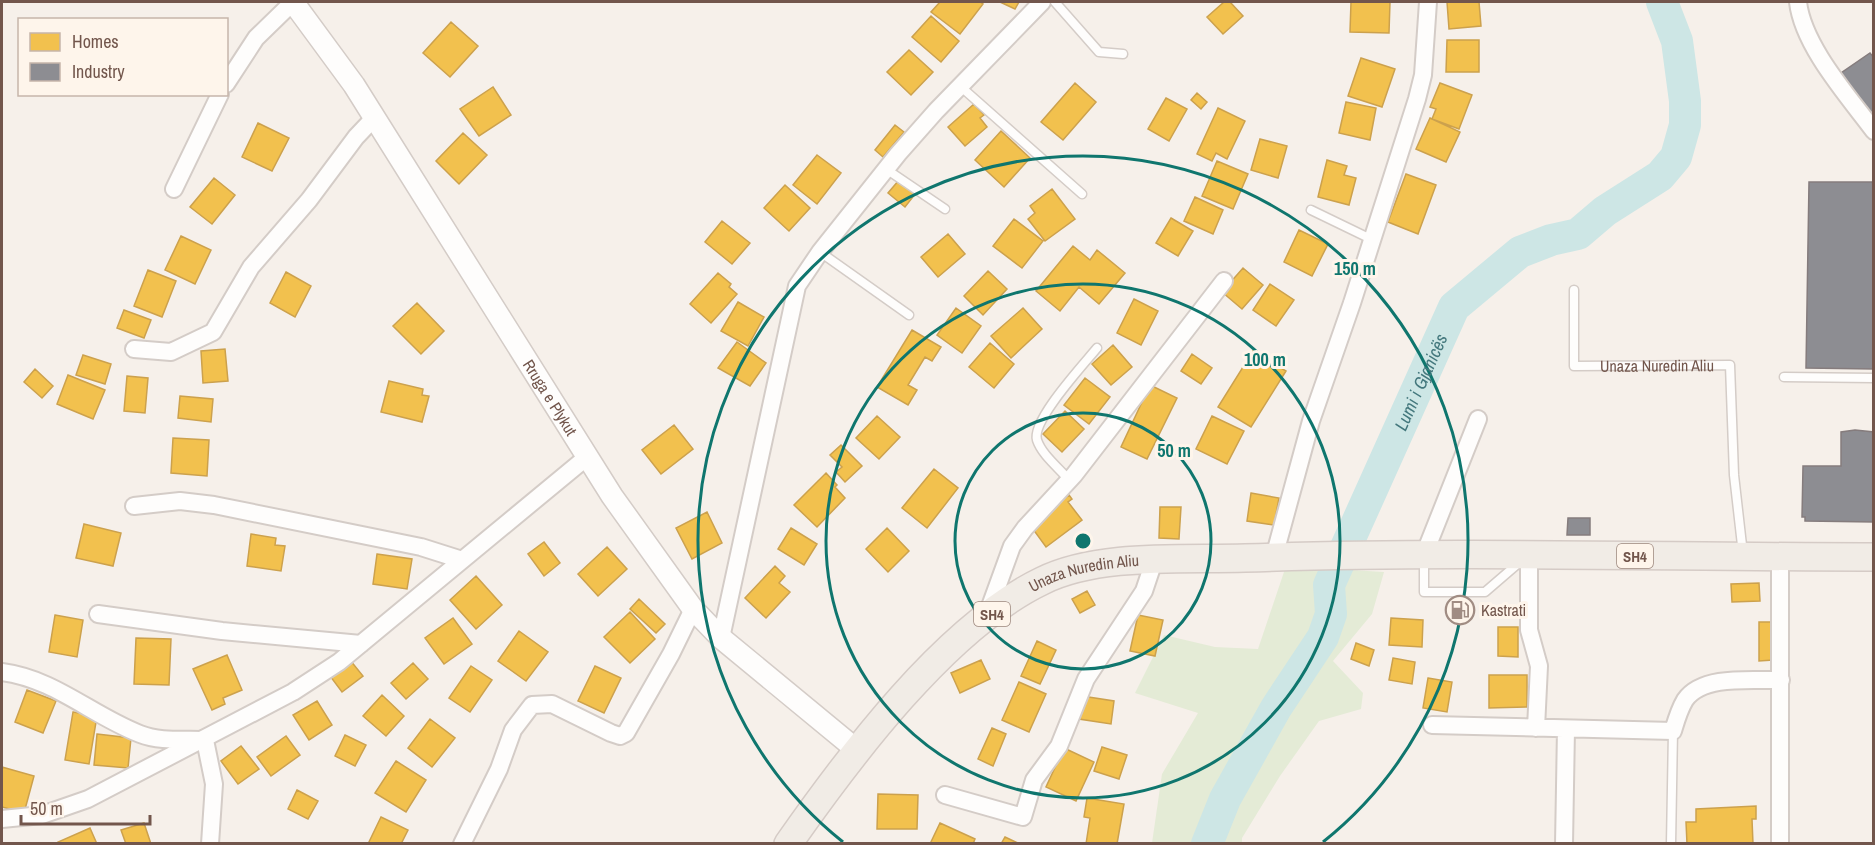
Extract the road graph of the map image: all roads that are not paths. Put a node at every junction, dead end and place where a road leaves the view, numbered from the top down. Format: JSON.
{"nodes":[{"id":1,"x":293,"y":2,"type":"edge"},
{"id":2,"x":1042,"y":2,"type":"edge"},
{"id":3,"x":1055,"y":2,"type":"edge"},
{"id":4,"x":1428,"y":2,"type":"edge"},
{"id":5,"x":1798,"y":2,"type":"edge"},
{"id":6,"x":1123,"y":54,"type":"dead end"},
{"id":7,"x":228,"y":81,"type":"edge"},
{"id":8,"x":960,"y":86,"type":"junction"},
{"id":9,"x":219,"y":96,"type":"edge"},
{"id":10,"x":375,"y":117,"type":"junction"},
{"id":11,"x":1874,"y":131,"type":"edge"},
{"id":12,"x":886,"y":169,"type":"junction"},
{"id":13,"x":174,"y":189,"type":"dead end"},
{"id":14,"x":1082,"y":194,"type":"dead end"},
{"id":15,"x":945,"y":209,"type":"dead end"},
{"id":16,"x":1311,"y":210,"type":"dead end"},
{"id":17,"x":1373,"y":240,"type":"junction"},
{"id":18,"x":820,"y":252,"type":"junction"},
{"id":19,"x":1224,"y":281,"type":"dead end"},
{"id":20,"x":1574,"y":290,"type":"dead end"},
{"id":21,"x":909,"y":315,"type":"dead end"},
{"id":22,"x":1097,"y":348,"type":"dead end"},
{"id":23,"x":134,"y":349,"type":"dead end"},
{"id":24,"x":1784,"y":377,"type":"dead end"},
{"id":25,"x":1874,"y":378,"type":"edge"},
{"id":26,"x":1478,"y":419,"type":"dead end"},
{"id":27,"x":587,"y":457,"type":"junction"},
{"id":28,"x":1069,"y":480,"type":"junction"},
{"id":29,"x":134,"y":506,"type":"dead end"},
{"id":30,"x":1410,"y":555,"type":"junction"},
{"id":31,"x":1528,"y":555,"type":"junction"},
{"id":32,"x":1281,"y":557,"type":"junction"},
{"id":33,"x":1744,"y":557,"type":"junction"},
{"id":34,"x":1780,"y":557,"type":"junction"},
{"id":35,"x":1874,"y":557,"type":"edge"},
{"id":36,"x":462,"y":560,"type":"junction"},
{"id":37,"x":1154,"y":561,"type":"junction"},
{"id":38,"x":693,"y":609,"type":"junction"},
{"id":39,"x":98,"y":614,"type":"dead end"},
{"id":40,"x":987,"y":617,"type":"junction"},
{"id":41,"x":721,"y":638,"type":"junction"},
{"id":42,"x":361,"y":644,"type":"junction"},
{"id":43,"x":2,"y":672,"type":"edge"},
{"id":44,"x":1781,"y":680,"type":"junction"},
{"id":45,"x":1432,"y":725,"type":"dead end"},
{"id":46,"x":1536,"y":728,"type":"junction"},
{"id":47,"x":1566,"y":729,"type":"junction"},
{"id":48,"x":1673,"y":731,"type":"junction"},
{"id":49,"x":204,"y":740,"type":"junction"},
{"id":50,"x":858,"y":751,"type":"junction"},
{"id":51,"x":945,"y":795,"type":"dead end"},
{"id":52,"x":2,"y":819,"type":"edge"},
{"id":53,"x":210,"y":843,"type":"edge"},
{"id":54,"x":462,"y":843,"type":"edge"},
{"id":55,"x":788,"y":843,"type":"edge"},
{"id":56,"x":1564,"y":843,"type":"edge"},
{"id":57,"x":1671,"y":843,"type":"edge"},
{"id":58,"x":1780,"y":843,"type":"edge"}],
"edges":[{"from":1,"to":7,"type":"street"},
{"from":1,"to":10,"type":"street","name":"Rruga e Plykut"},
{"from":2,"to":8,"type":"street"},
{"from":3,"to":6,"type":"lane"},
{"from":4,"to":17,"type":"street"},
{"from":5,"to":11,"type":"street"},
{"from":8,"to":12,"type":"street"},
{"from":8,"to":14,"type":"lane"},
{"from":9,"to":13,"type":"street"},
{"from":10,"to":23,"type":"street"},
{"from":10,"to":27,"type":"street","name":"Rruga e Plykut"},
{"from":12,"to":15,"type":"lane"},
{"from":12,"to":18,"type":"street"},
{"from":16,"to":17,"type":"lane"},
{"from":17,"to":32,"type":"street"},
{"from":18,"to":21,"type":"lane"},
{"from":18,"to":41,"type":"street"},
{"from":19,"to":28,"type":"street"},
{"from":20,"to":33,"type":"lane","name":"Unaza Nuredin Aliu"},
{"from":22,"to":28,"type":"lane"},
{"from":24,"to":25,"type":"lane"},
{"from":26,"to":30,"type":"street"},
{"from":27,"to":36,"type":"street"},
{"from":27,"to":38,"type":"street","name":"Rruga e Plykut"},
{"from":28,"to":40,"type":"street"},
{"from":29,"to":36,"type":"street"},
{"from":30,"to":31,"type":"main road","name":"Unaza Nuredin Aliu","number":"SH4"},
{"from":30,"to":31,"type":"lane"},
{"from":30,"to":32,"type":"main road","name":"Unaza Nuredin Aliu","number":"SH4"},
{"from":31,"to":33,"type":"main road","name":"Unaza Nuredin Aliu","number":"SH4"},
{"from":31,"to":46,"type":"street"},
{"from":32,"to":37,"type":"main road","name":"Unaza Nuredin Aliu","number":"SH4"},
{"from":33,"to":34,"type":"main road","name":"Unaza Nuredin Aliu","number":"SH4"},
{"from":34,"to":35,"type":"main road","name":"Unaza Nuredin Aliu","number":"SH4"},
{"from":34,"to":44,"type":"street"},
{"from":36,"to":42,"type":"street"},
{"from":37,"to":40,"type":"main road","name":"Unaza Nuredin Aliu","number":"SH4"},
{"from":37,"to":51,"type":"street"},
{"from":38,"to":41,"type":"street","name":"Rruga e Plykut"},
{"from":38,"to":54,"type":"street"},
{"from":39,"to":42,"type":"street"},
{"from":40,"to":50,"type":"main road","name":"Unaza Nuredin Aliu","number":"SH4"},
{"from":41,"to":50,"type":"street","name":"Rruga e Plykut"},
{"from":42,"to":49,"type":"street"},
{"from":43,"to":49,"type":"street"},
{"from":44,"to":48,"type":"street"},
{"from":44,"to":58,"type":"street"},
{"from":45,"to":46,"type":"street"},
{"from":46,"to":47,"type":"street"},
{"from":47,"to":48,"type":"street"},
{"from":47,"to":56,"type":"street"},
{"from":48,"to":57,"type":"lane"},
{"from":49,"to":52,"type":"street"},
{"from":49,"to":53,"type":"street"},
{"from":50,"to":55,"type":"main road","name":"Unaza Nuredin Aliu","number":"SH4"}]}
